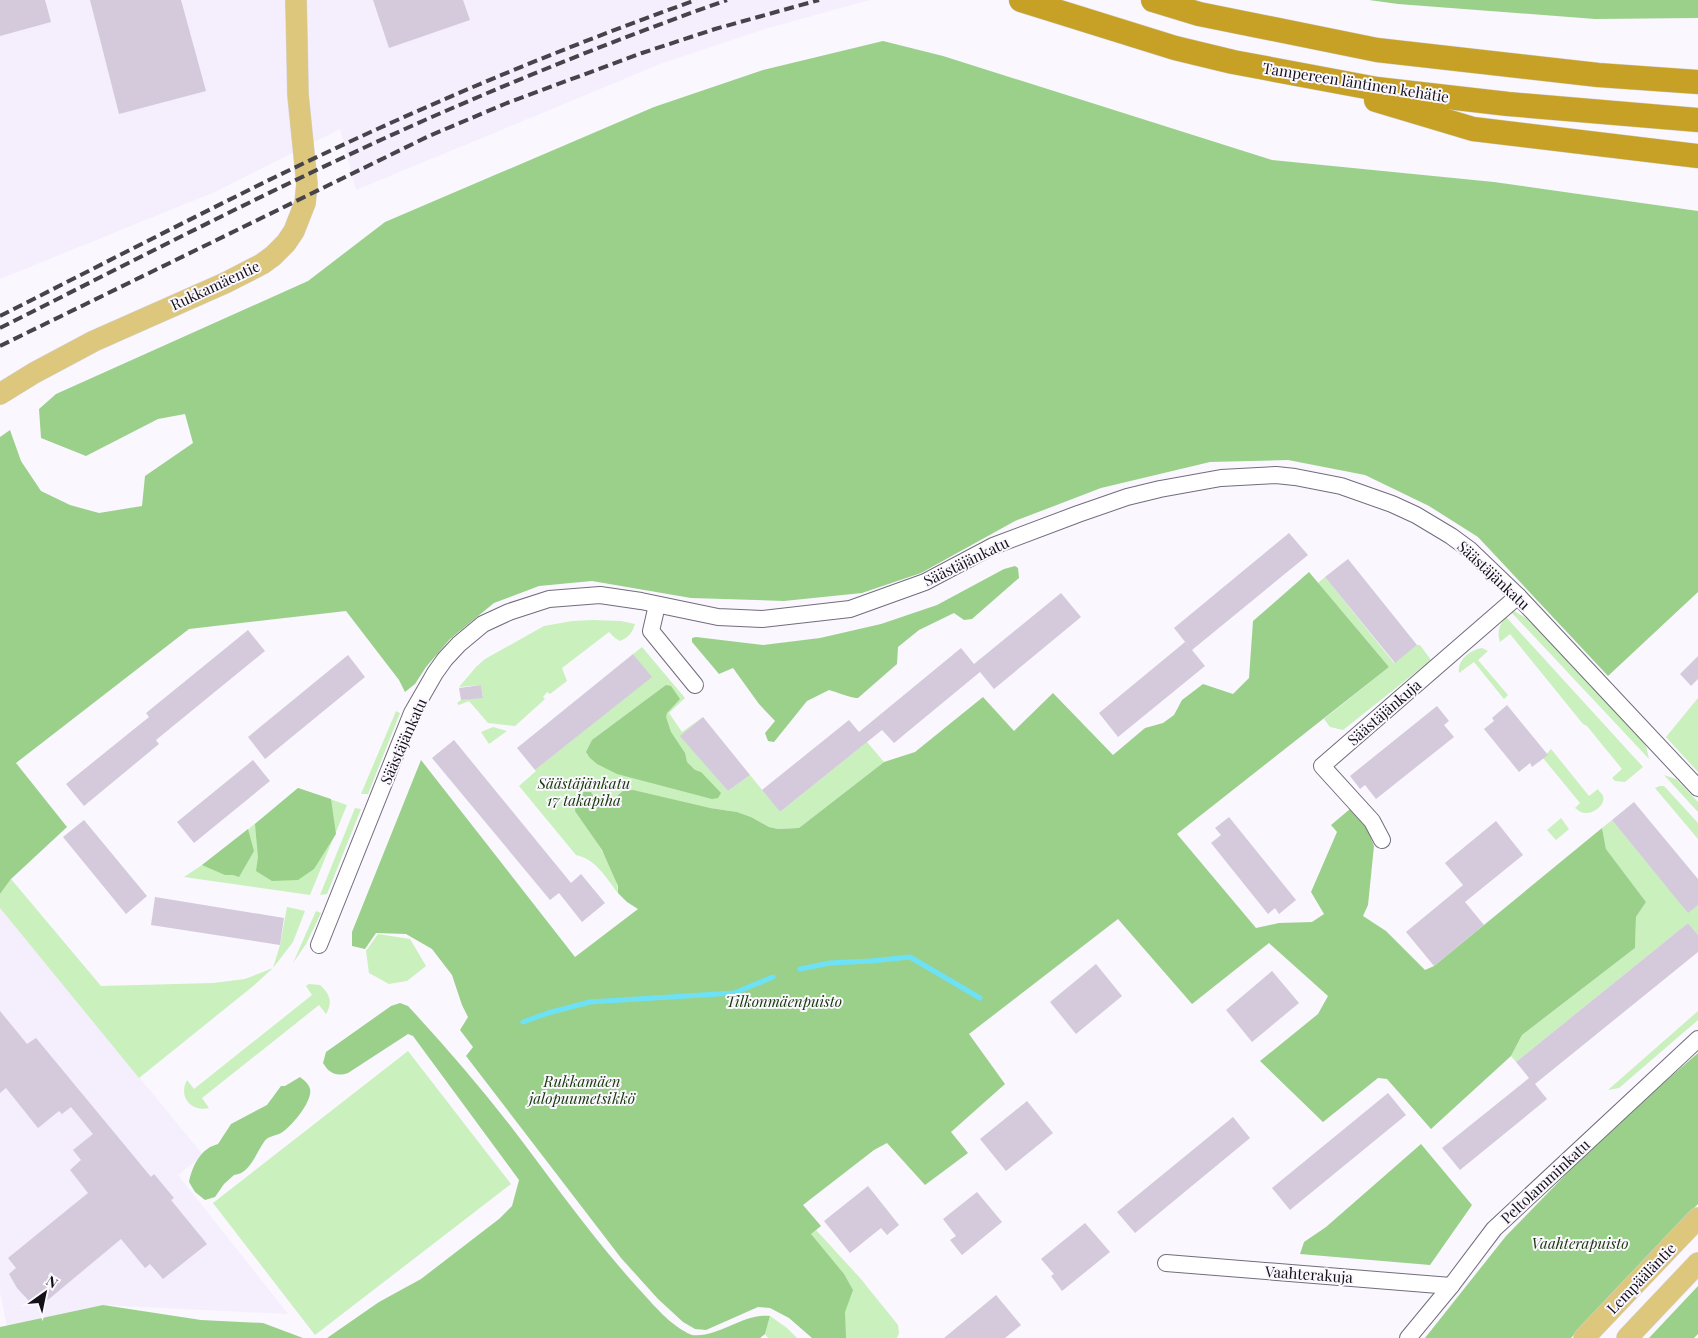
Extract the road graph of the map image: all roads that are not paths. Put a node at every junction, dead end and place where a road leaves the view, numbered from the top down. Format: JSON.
{"nodes":[{"id":1,"x":296,"y":0,"type":"edge"},
{"id":2,"x":1153,"y":0,"type":"edge"},
{"id":3,"x":1030,"y":3,"type":"edge"},
{"id":4,"x":1698,"y":70,"type":"edge"},
{"id":5,"x":1278,"y":71,"type":"junction"},
{"id":6,"x":1598,"y":75,"type":"junction"},
{"id":7,"x":1698,"y":82,"type":"edge"},
{"id":8,"x":1698,"y":120,"type":"edge"},
{"id":9,"x":1698,"y":156,"type":"edge"},
{"id":10,"x":0,"y":394,"type":"edge"},
{"id":11,"x":1518,"y":596,"type":"junction"},
{"id":12,"x":657,"y":605,"type":"junction"},
{"id":13,"x":696,"y":686,"type":"dead end"},
{"id":14,"x":1698,"y":788,"type":"edge"},
{"id":15,"x":1382,"y":840,"type":"dead end"},
{"id":16,"x":319,"y":945,"type":"dead end"},
{"id":17,"x":1698,"y":1039,"type":"edge"},
{"id":18,"x":1698,"y":1218,"type":"edge"},
{"id":19,"x":1166,"y":1263,"type":"dead end"},
{"id":20,"x":1698,"y":1263,"type":"edge"},
{"id":21,"x":1451,"y":1286,"type":"junction"},
{"id":22,"x":1408,"y":1338,"type":"edge"},
{"id":23,"x":1584,"y":1338,"type":"edge"},
{"id":24,"x":1628,"y":1338,"type":"edge"}],
"edges":[{"from":1,"to":10,"type":"main road","name":"Rukkamäentie"},
{"from":2,"to":6,"type":"highway"},
{"from":3,"to":5,"type":"highway","name":"Tampereen läntinen kehätie"},
{"from":4,"to":6,"type":"highway"},
{"from":5,"to":8,"type":"highway","name":"Tampereen läntinen kehätie"},
{"from":5,"to":9,"type":"highway"},
{"from":6,"to":7,"type":"highway"},
{"from":11,"to":12,"type":"street","name":"Säästäjänkatu"},
{"from":11,"to":14,"type":"street","name":"Säästäjänkatu"},
{"from":11,"to":15,"type":"street","name":"Säästäjänkuja"},
{"from":12,"to":13,"type":"street"},
{"from":12,"to":16,"type":"street","name":"Säästäjänkatu"},
{"from":17,"to":21,"type":"street","name":"Peltolamminkatu"},
{"from":18,"to":23,"type":"main road","name":"Lempääläntie"},
{"from":19,"to":21,"type":"street","name":"Vaahterakuja"},
{"from":20,"to":24,"type":"main road","name":"Lempääläntie"},
{"from":21,"to":22,"type":"street","name":"Peltolamminkatu"}]}
